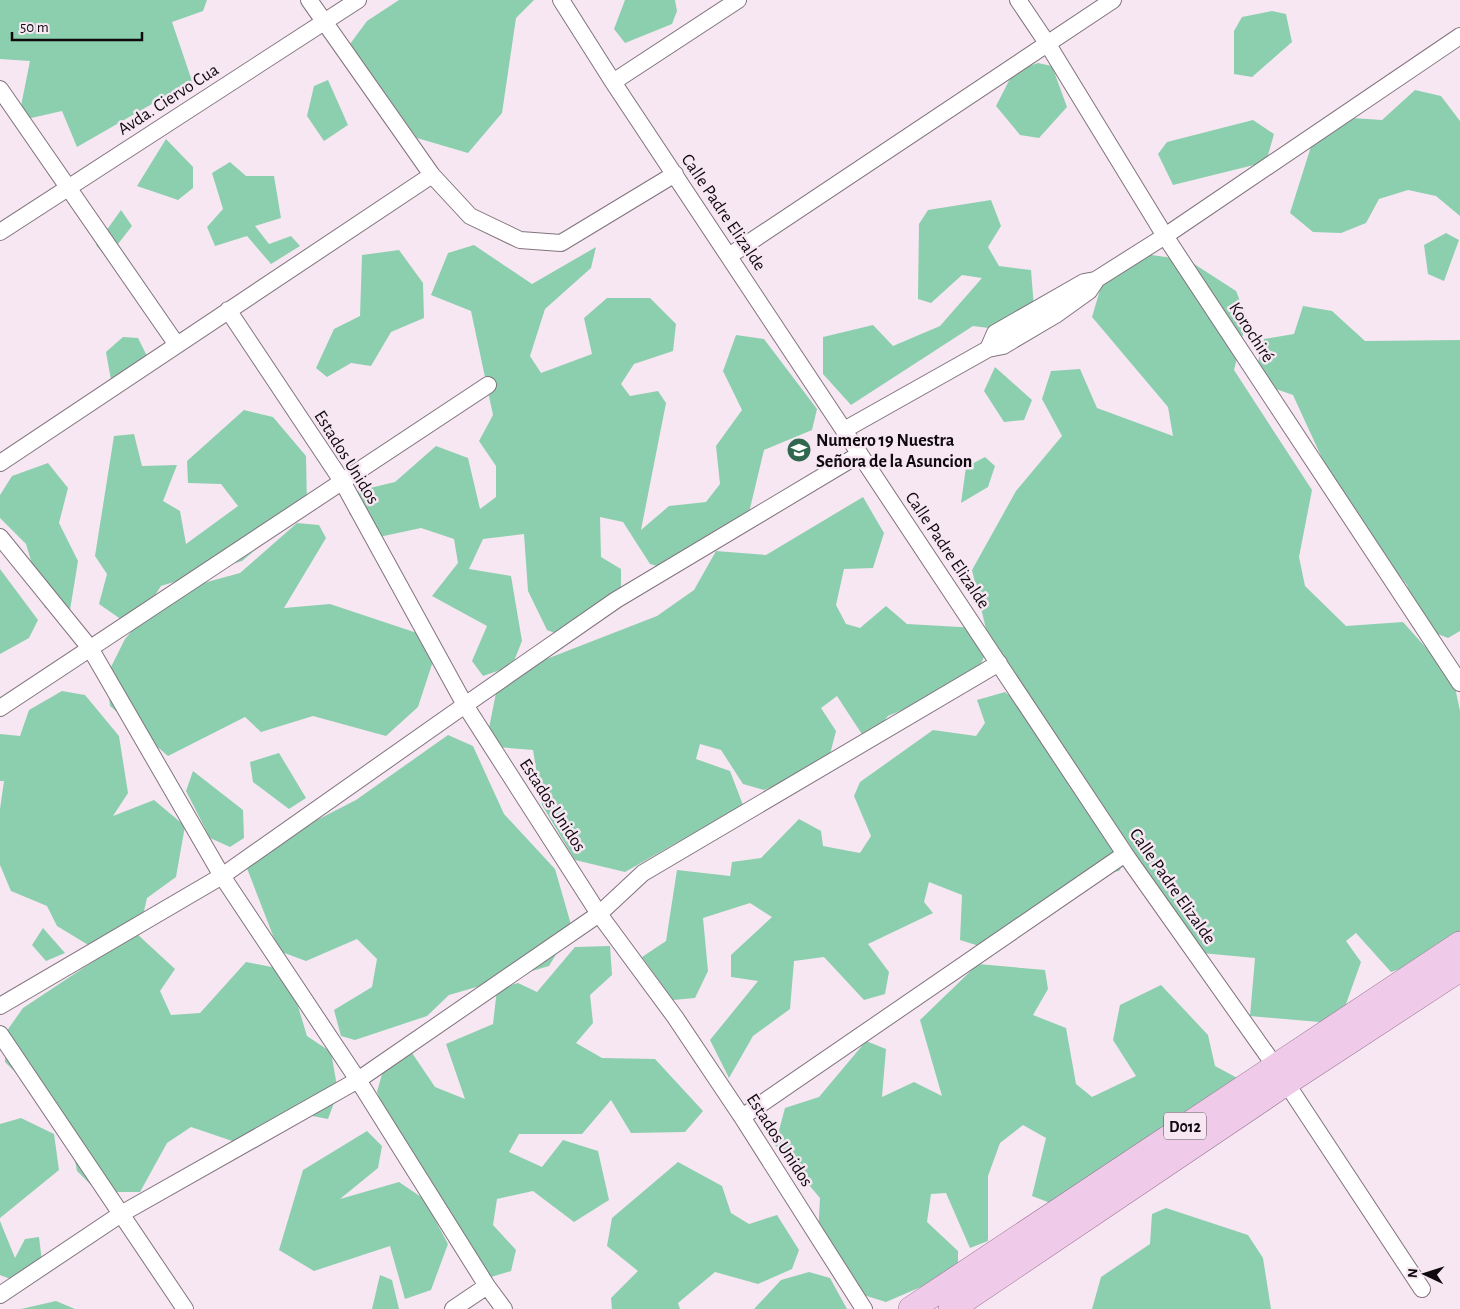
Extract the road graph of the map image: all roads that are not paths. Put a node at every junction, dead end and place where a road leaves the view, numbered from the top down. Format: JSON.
{"nodes":[{"id":1,"x":309,"y":0,"type":"edge"},
{"id":2,"x":358,"y":0,"type":"edge"},
{"id":3,"x":561,"y":0,"type":"edge"},
{"id":4,"x":738,"y":0,"type":"edge"},
{"id":5,"x":1018,"y":0,"type":"edge"},
{"id":6,"x":1113,"y":0,"type":"edge"},
{"id":7,"x":324,"y":22,"type":"junction"},
{"id":8,"x":1460,"y":36,"type":"edge"},
{"id":9,"x":1047,"y":43,"type":"junction"},
{"id":10,"x":613,"y":82,"type":"junction"},
{"id":11,"x":0,"y":89,"type":"edge"},
{"id":12,"x":675,"y":174,"type":"junction"},
{"id":13,"x":432,"y":175,"type":"junction"},
{"id":14,"x":67,"y":187,"type":"junction"},
{"id":15,"x":0,"y":232,"type":"edge"},
{"id":16,"x":1165,"y":236,"type":"junction"},
{"id":17,"x":729,"y":256,"type":"junction"},
{"id":18,"x":228,"y":310,"type":"junction"},
{"id":19,"x":177,"y":345,"type":"junction"},
{"id":20,"x":488,"y":385,"type":"dead end"},
{"id":21,"x":844,"y":430,"type":"junction"},
{"id":22,"x":860,"y":454,"type":"junction"},
{"id":23,"x":0,"y":463,"type":"edge"},
{"id":24,"x":342,"y":481,"type":"junction"},
{"id":25,"x":0,"y":537,"type":"edge"},
{"id":26,"x":90,"y":648,"type":"junction"},
{"id":27,"x":999,"y":663,"type":"junction"},
{"id":28,"x":1460,"y":683,"type":"edge"},
{"id":29,"x":465,"y":704,"type":"junction"},
{"id":30,"x":0,"y":708,"type":"edge"},
{"id":31,"x":1125,"y":854,"type":"junction"},
{"id":32,"x":222,"y":876,"type":"junction"},
{"id":33,"x":600,"y":914,"type":"junction"},
{"id":34,"x":1460,"y":944,"type":"edge"},
{"id":35,"x":1460,"y":969,"type":"edge"},
{"id":36,"x":0,"y":1006,"type":"edge"},
{"id":37,"x":0,"y":1034,"type":"edge"},
{"id":38,"x":1280,"y":1075,"type":"junction"},
{"id":39,"x":358,"y":1080,"type":"junction"},
{"id":40,"x":742,"y":1117,"type":"junction"},
{"id":41,"x":121,"y":1214,"type":"junction"},
{"id":42,"x":487,"y":1286,"type":"junction"},
{"id":43,"x":1422,"y":1290,"type":"dead end"},
{"id":44,"x":0,"y":1295,"type":"edge"},
{"id":45,"x":185,"y":1309,"type":"edge"},
{"id":46,"x":453,"y":1309,"type":"edge"},
{"id":47,"x":504,"y":1309,"type":"edge"},
{"id":48,"x":864,"y":1309,"type":"edge"},
{"id":49,"x":911,"y":1309,"type":"edge"},
{"id":50,"x":950,"y":1309,"type":"edge"}],
"edges":[{"from":1,"to":7,"type":"street"},
{"from":2,"to":7,"type":"street","name":"Avda. Ciervo Cua"},
{"from":3,"to":10,"type":"street","name":"Calle Padre Elizalde"},
{"from":4,"to":10,"type":"street"},
{"from":5,"to":9,"type":"street","name":"Korochiré"},
{"from":6,"to":9,"type":"street"},
{"from":7,"to":13,"type":"street"},
{"from":7,"to":14,"type":"street","name":"Avda. Ciervo Cua"},
{"from":8,"to":16,"type":"street"},
{"from":9,"to":16,"type":"street","name":"Korochiré"},
{"from":9,"to":17,"type":"street"},
{"from":10,"to":12,"type":"street","name":"Calle Padre Elizalde"},
{"from":11,"to":14,"type":"street"},
{"from":12,"to":13,"type":"street"},
{"from":12,"to":17,"type":"street","name":"Calle Padre Elizalde"},
{"from":13,"to":18,"type":"street"},
{"from":14,"to":15,"type":"street","name":"Avda. Ciervo Cua"},
{"from":14,"to":19,"type":"street"},
{"from":16,"to":21,"type":"street"},
{"from":16,"to":28,"type":"street","name":"Korochiré"},
{"from":17,"to":21,"type":"street","name":"Calle Padre Elizalde"},
{"from":18,"to":19,"type":"street"},
{"from":18,"to":24,"type":"street","name":"Estados Unidos"},
{"from":19,"to":23,"type":"street"},
{"from":20,"to":24,"type":"street"},
{"from":21,"to":22,"type":"street","name":"Calle Padre Elizalde"},
{"from":22,"to":27,"type":"street","name":"Calle Padre Elizalde"},
{"from":22,"to":29,"type":"street"},
{"from":24,"to":26,"type":"street"},
{"from":24,"to":29,"type":"street","name":"Estados Unidos"},
{"from":25,"to":26,"type":"street"},
{"from":26,"to":30,"type":"street"},
{"from":26,"to":32,"type":"street"},
{"from":27,"to":31,"type":"street","name":"Calle Padre Elizalde"},
{"from":27,"to":33,"type":"street"},
{"from":29,"to":32,"type":"street"},
{"from":29,"to":33,"type":"street","name":"Estados Unidos"},
{"from":31,"to":38,"type":"street","name":"Calle Padre Elizalde"},
{"from":31,"to":40,"type":"street"},
{"from":32,"to":36,"type":"street"},
{"from":32,"to":39,"type":"street"},
{"from":33,"to":39,"type":"street"},
{"from":33,"to":40,"type":"street","name":"Estados Unidos"},
{"from":34,"to":38,"type":"main road","number":"D012"},
{"from":35,"to":38,"type":"main road","number":"D012"},
{"from":37,"to":41,"type":"street"},
{"from":38,"to":43,"type":"street","name":"Calle Padre Elizalde"},
{"from":38,"to":49,"type":"main road","number":"D012"},
{"from":38,"to":50,"type":"main road","number":"D012"},
{"from":39,"to":41,"type":"street"},
{"from":39,"to":42,"type":"street"},
{"from":40,"to":48,"type":"street","name":"Estados Unidos"},
{"from":41,"to":44,"type":"street"},
{"from":41,"to":45,"type":"street"},
{"from":42,"to":46,"type":"street"},
{"from":42,"to":47,"type":"street"}]}
